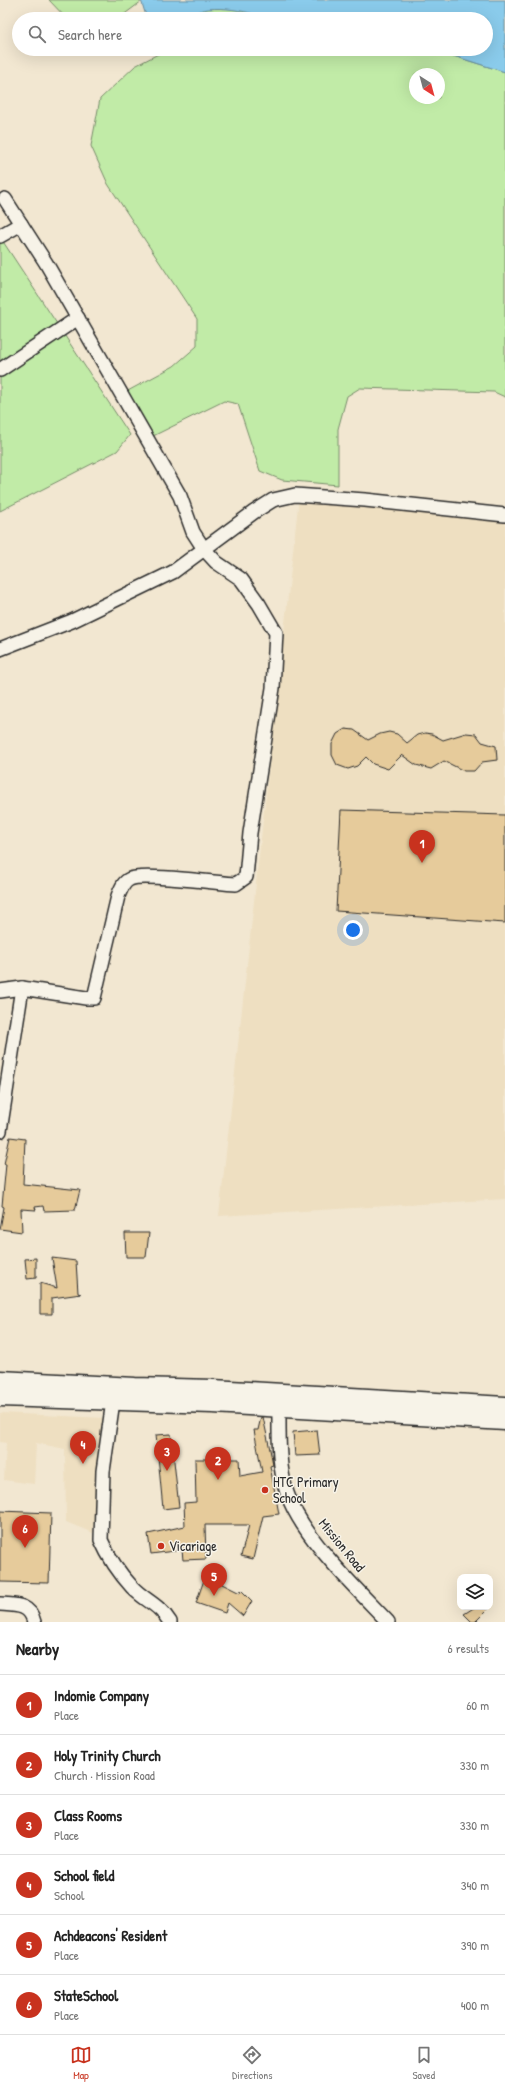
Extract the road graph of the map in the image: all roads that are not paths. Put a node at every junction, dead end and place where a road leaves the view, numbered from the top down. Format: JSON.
{"nodes":[{"id":1,"x":5,"y":199,"type":"dead end"},
{"id":2,"x":21,"y":224,"type":"junction"},
{"id":3,"x":0,"y":236,"type":"edge"},
{"id":4,"x":78,"y":318,"type":"junction"},
{"id":5,"x":0,"y":370,"type":"edge"},
{"id":6,"x":505,"y":515,"type":"edge"},
{"id":7,"x":204,"y":549,"type":"junction"},
{"id":8,"x":0,"y":649,"type":"edge"},
{"id":9,"x":22,"y":988,"type":"junction"},
{"id":10,"x":0,"y":991,"type":"edge"},
{"id":11,"x":0,"y":1131,"type":"edge"},
{"id":12,"x":0,"y":1380,"type":"edge"},
{"id":13,"x":0,"y":1397,"type":"edge"},
{"id":14,"x":113,"y":1401,"type":"junction"},
{"id":15,"x":505,"y":1406,"type":"edge"},
{"id":16,"x":279,"y":1408,"type":"junction"},
{"id":17,"x":505,"y":1421,"type":"edge"},
{"id":18,"x":0,"y":1604,"type":"edge"},
{"id":19,"x":34,"y":1622,"type":"edge"},
{"id":20,"x":170,"y":1622,"type":"edge"},
{"id":21,"x":388,"y":1622,"type":"edge"}],
"edges":[{"from":1,"to":2,"type":"street"},
{"from":2,"to":3,"type":"street"},
{"from":2,"to":4,"type":"street"},
{"from":4,"to":5,"type":"street"},
{"from":4,"to":7,"type":"street"},
{"from":6,"to":7,"type":"street"},
{"from":7,"to":8,"type":"street"},
{"from":7,"to":9,"type":"street"},
{"from":9,"to":10,"type":"street"},
{"from":9,"to":11,"type":"street"},
{"from":12,"to":15,"type":"main road"},
{"from":13,"to":14,"type":"main road"},
{"from":14,"to":16,"type":"main road"},
{"from":14,"to":20,"type":"street"},
{"from":16,"to":17,"type":"main road"},
{"from":16,"to":21,"type":"street","name":"Mission Road"},
{"from":18,"to":19,"type":"street"}]}
